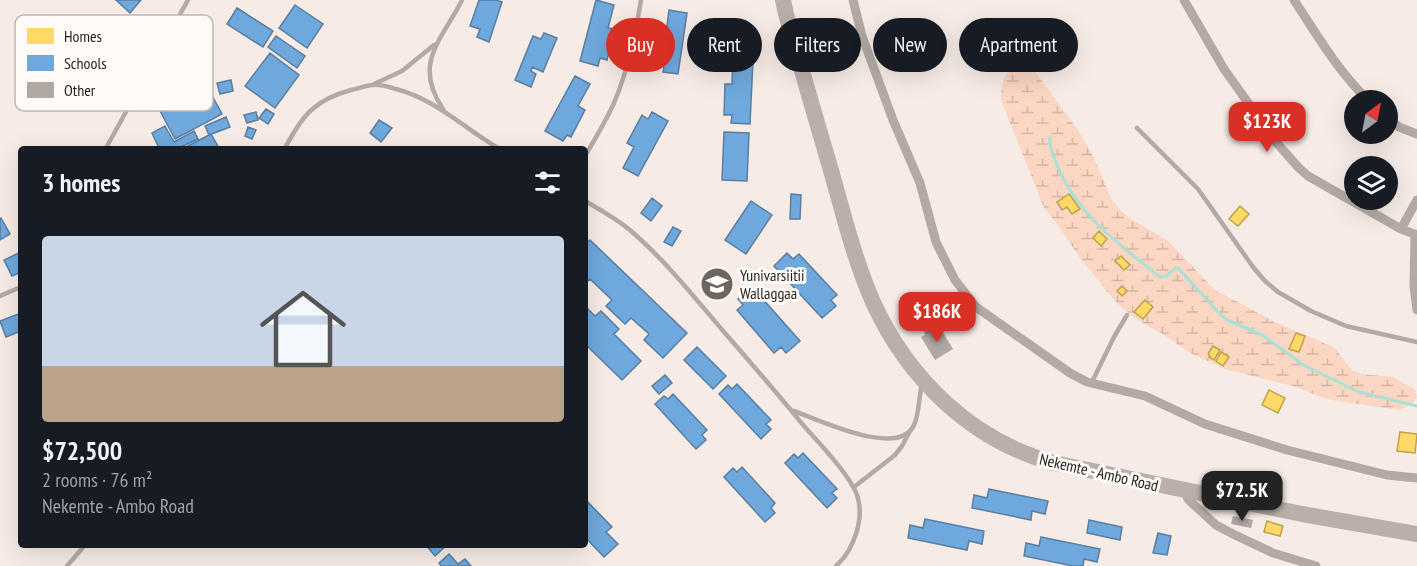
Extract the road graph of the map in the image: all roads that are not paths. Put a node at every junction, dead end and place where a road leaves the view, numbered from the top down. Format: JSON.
{"nodes":[{"id":1,"x":188,"y":0,"type":"edge"},
{"id":2,"x":462,"y":0,"type":"edge"},
{"id":3,"x":641,"y":0,"type":"edge"},
{"id":4,"x":783,"y":0,"type":"edge"},
{"id":5,"x":853,"y":0,"type":"edge"},
{"id":6,"x":1184,"y":0,"type":"edge"},
{"id":7,"x":1294,"y":0,"type":"edge"},
{"id":8,"x":180,"y":15,"type":"edge"},
{"id":9,"x":436,"y":43,"type":"junction"},
{"id":10,"x":374,"y":84,"type":"junction"},
{"id":11,"x":1358,"y":90,"type":"edge"},
{"id":12,"x":443,"y":110,"type":"junction"},
{"id":13,"x":126,"y":111,"type":"edge"},
{"id":14,"x":1398,"y":126,"type":"edge"},
{"id":15,"x":1137,"y":128,"type":"dead end"},
{"id":16,"x":1417,"y":134,"type":"edge"},
{"id":17,"x":107,"y":146,"type":"edge"},
{"id":18,"x":286,"y":146,"type":"edge"},
{"id":19,"x":495,"y":146,"type":"edge"},
{"id":20,"x":588,"y":151,"type":"edge"},
{"id":21,"x":1417,"y":200,"type":"edge"},
{"id":22,"x":588,"y":203,"type":"edge"},
{"id":23,"x":1401,"y":230,"type":"junction"},
{"id":24,"x":1416,"y":235,"type":"edge"},
{"id":25,"x":18,"y":289,"type":"edge"},
{"id":26,"x":0,"y":296,"type":"edge"},
{"id":27,"x":1417,"y":310,"type":"edge"},
{"id":28,"x":1127,"y":315,"type":"dead end"},
{"id":29,"x":1417,"y":342,"type":"edge"},
{"id":30,"x":924,"y":380,"type":"junction"},
{"id":31,"x":1091,"y":384,"type":"junction"},
{"id":32,"x":791,"y":410,"type":"junction"},
{"id":33,"x":910,"y":431,"type":"junction"},
{"id":34,"x":1417,"y":478,"type":"edge"},
{"id":35,"x":854,"y":487,"type":"junction"},
{"id":36,"x":1185,"y":491,"type":"junction"},
{"id":37,"x":1417,"y":534,"type":"edge"},
{"id":38,"x":83,"y":548,"type":"edge"},
{"id":39,"x":67,"y":566,"type":"edge"},
{"id":40,"x":836,"y":566,"type":"edge"},
{"id":41,"x":1316,"y":566,"type":"edge"}],
"edges":[{"from":1,"to":8,"type":"lane"},
{"from":2,"to":9,"type":"lane"},
{"from":3,"to":20,"type":"lane"},
{"from":4,"to":30,"type":"highway","name":"Nekemte - Ambo Road"},
{"from":5,"to":31,"type":"street"},
{"from":6,"to":23,"type":"street"},
{"from":7,"to":11,"type":"street"},
{"from":9,"to":10,"type":"lane"},
{"from":9,"to":12,"type":"lane"},
{"from":10,"to":12,"type":"lane"},
{"from":10,"to":18,"type":"lane"},
{"from":12,"to":19,"type":"lane"},
{"from":13,"to":17,"type":"lane"},
{"from":14,"to":16,"type":"street"},
{"from":15,"to":29,"type":"lane"},
{"from":21,"to":23,"type":"street"},
{"from":22,"to":32,"type":"lane"},
{"from":23,"to":24,"type":"street"},
{"from":24,"to":27,"type":"street"},
{"from":25,"to":26,"type":"lane"},
{"from":28,"to":31,"type":"lane"},
{"from":30,"to":33,"type":"lane"},
{"from":30,"to":36,"type":"highway","name":"Nekemte - Ambo Road"},
{"from":31,"to":34,"type":"street"},
{"from":32,"to":33,"type":"lane"},
{"from":32,"to":35,"type":"lane"},
{"from":33,"to":35,"type":"lane"},
{"from":35,"to":40,"type":"lane"},
{"from":36,"to":37,"type":"highway","name":"Nekemte - Ambo Road"},
{"from":36,"to":41,"type":"street"},
{"from":38,"to":39,"type":"lane"}]}
